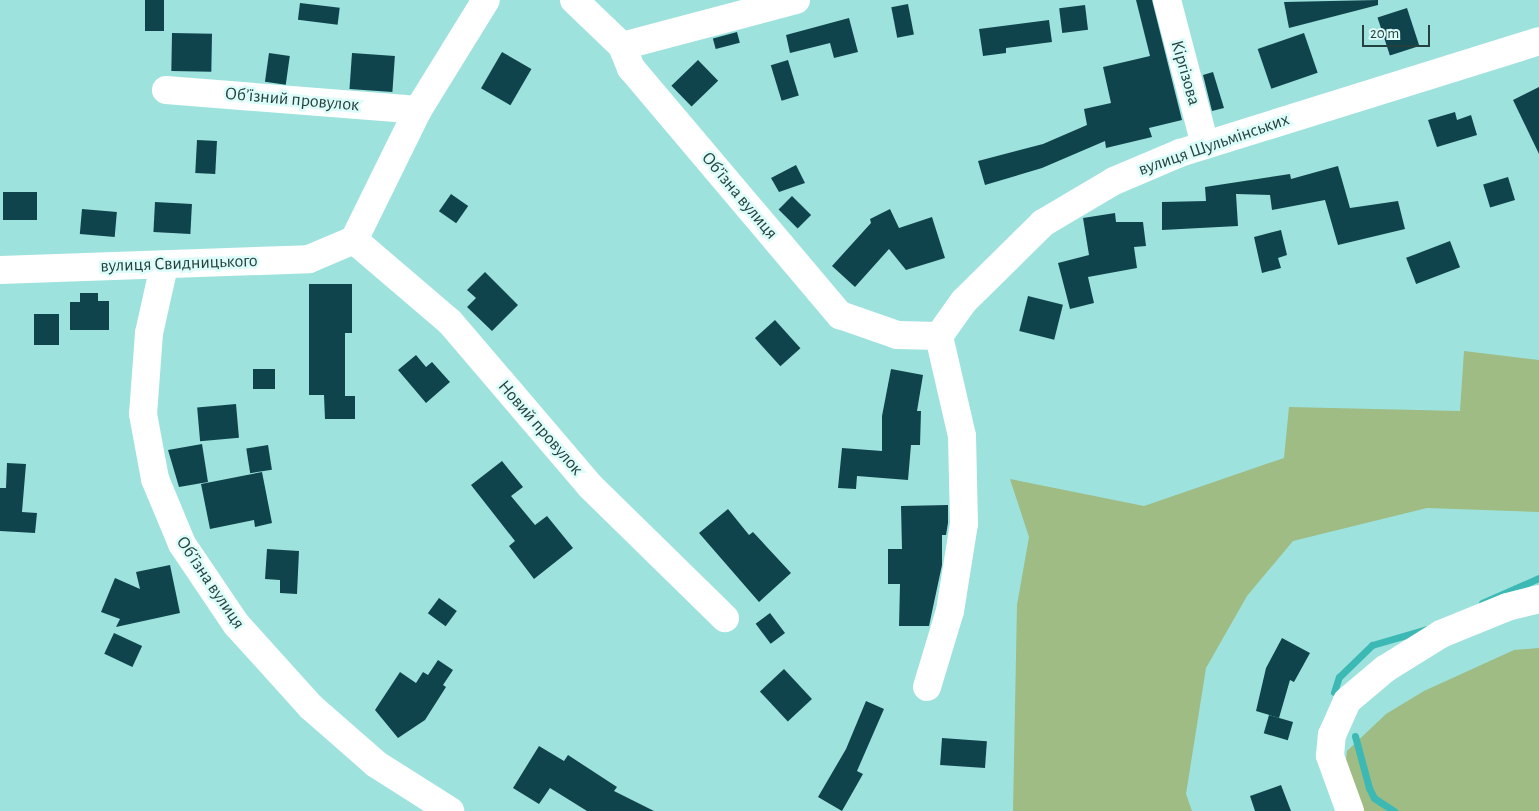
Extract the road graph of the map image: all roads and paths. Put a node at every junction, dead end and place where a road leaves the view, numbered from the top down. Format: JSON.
{"nodes":[{"id":1,"x":486,"y":0,"type":"edge"},
{"id":2,"x":574,"y":0,"type":"edge"},
{"id":3,"x":796,"y":0,"type":"edge"},
{"id":4,"x":1167,"y":0,"type":"edge"},
{"id":5,"x":1539,"y":41,"type":"edge"},
{"id":6,"x":622,"y":46,"type":"junction"},
{"id":7,"x":166,"y":90,"type":"dead end"},
{"id":8,"x":418,"y":110,"type":"junction"},
{"id":9,"x":1206,"y":146,"type":"junction"},
{"id":10,"x":354,"y":240,"type":"junction"},
{"id":11,"x":164,"y":266,"type":"junction"},
{"id":12,"x":0,"y":270,"type":"edge"},
{"id":13,"x":939,"y":336,"type":"junction"},
{"id":14,"x":1539,"y":599,"type":"edge"},
{"id":15,"x":725,"y":618,"type":"dead end"},
{"id":16,"x":927,"y":687,"type":"dead end"},
{"id":17,"x":450,"y":811,"type":"edge"},
{"id":18,"x":1350,"y":811,"type":"edge"}],
"edges":[{"from":1,"to":8,"type":"street"},
{"from":2,"to":6,"type":"street","name":"Обʼїзна вулиця"},
{"from":3,"to":6,"type":"street"},
{"from":4,"to":9,"type":"street","name":"Кіргізова"},
{"from":5,"to":9,"type":"street","name":"вулиця Шульмінських"},
{"from":6,"to":13,"type":"street","name":"Обʼїзна вулиця"},
{"from":7,"to":8,"type":"street","name":"Обʼїзний провулок"},
{"from":8,"to":10,"type":"street"},
{"from":9,"to":13,"type":"street","name":"вулиця Шульмінських"},
{"from":10,"to":11,"type":"street","name":"вулиця Свидницького"},
{"from":10,"to":15,"type":"street","name":"Новий провулок"},
{"from":11,"to":12,"type":"street","name":"вулиця Свидницького"},
{"from":11,"to":17,"type":"street","name":"Обʼїзна вулиця"},
{"from":13,"to":16,"type":"street"},
{"from":14,"to":18,"type":"street"}]}
